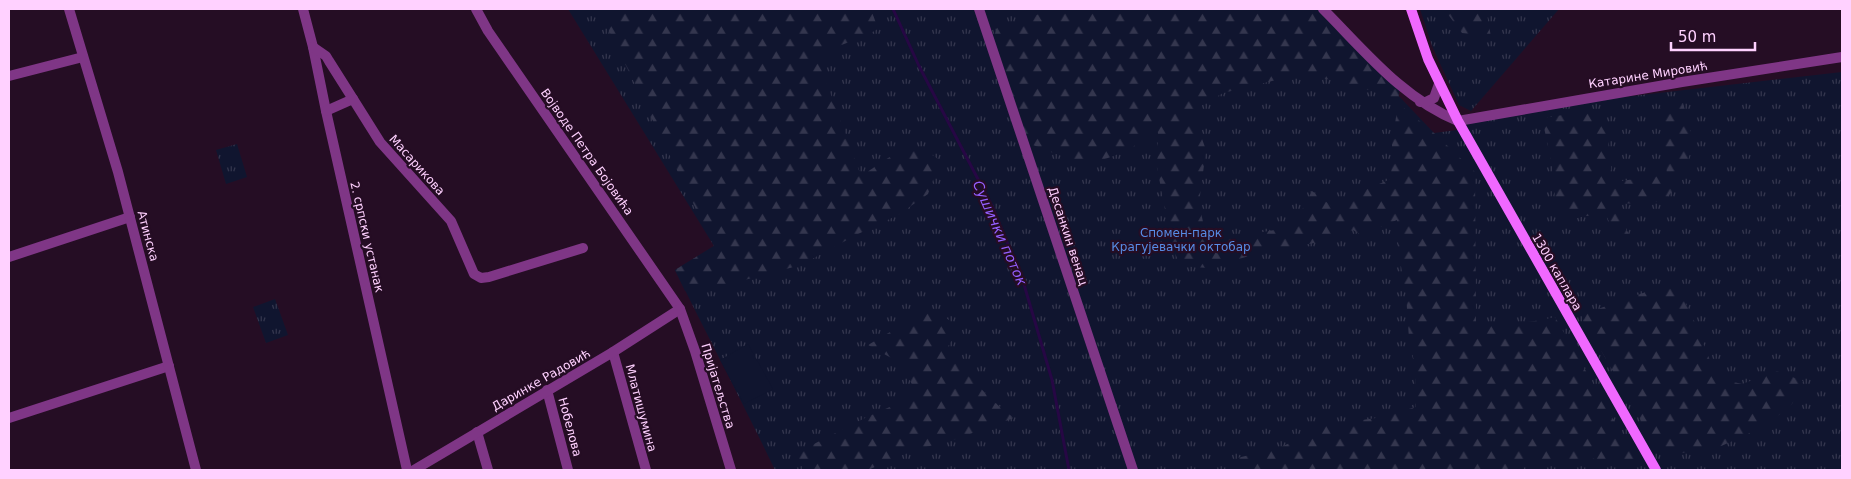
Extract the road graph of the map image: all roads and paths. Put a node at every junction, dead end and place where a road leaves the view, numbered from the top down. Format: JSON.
{"nodes":[{"id":1,"x":70,"y":9,"type":"edge"},
{"id":2,"x":302,"y":9,"type":"edge"},
{"id":3,"x":476,"y":9,"type":"edge"},
{"id":4,"x":979,"y":9,"type":"edge"},
{"id":5,"x":1323,"y":9,"type":"edge"},
{"id":6,"x":1411,"y":9,"type":"edge"},
{"id":7,"x":313,"y":47,"type":"junction"},
{"id":8,"x":83,"y":57,"type":"junction"},
{"id":9,"x":1842,"y":57,"type":"edge"},
{"id":10,"x":9,"y":76,"type":"edge"},
{"id":11,"x":1439,"y":84,"type":"junction"},
{"id":12,"x":352,"y":99,"type":"junction"},
{"id":13,"x":1420,"y":102,"type":"junction"},
{"id":14,"x":326,"y":111,"type":"junction"},
{"id":15,"x":1458,"y":121,"type":"junction"},
{"id":16,"x":130,"y":216,"type":"junction"},
{"id":17,"x":583,"y":248,"type":"dead end"},
{"id":18,"x":9,"y":257,"type":"edge"},
{"id":19,"x":680,"y":309,"type":"junction"},
{"id":20,"x":613,"y":352,"type":"junction"},
{"id":21,"x":169,"y":366,"type":"junction"},
{"id":22,"x":547,"y":390,"type":"junction"},
{"id":23,"x":9,"y":418,"type":"edge"},
{"id":24,"x":477,"y":432,"type":"junction"},
{"id":25,"x":196,"y":470,"type":"edge"},
{"id":26,"x":407,"y":470,"type":"edge"},
{"id":27,"x":414,"y":470,"type":"edge"},
{"id":28,"x":488,"y":470,"type":"edge"},
{"id":29,"x":568,"y":470,"type":"edge"},
{"id":30,"x":646,"y":470,"type":"edge"},
{"id":31,"x":731,"y":470,"type":"edge"},
{"id":32,"x":1133,"y":470,"type":"edge"},
{"id":33,"x":1656,"y":470,"type":"edge"}],
"edges":[{"from":1,"to":8,"type":"street","name":"Атинска"},
{"from":2,"to":7,"type":"street","name":"2. српски устанак"},
{"from":3,"to":19,"type":"street","name":"Војводе Петра Бојовића"},
{"from":4,"to":32,"type":"street","name":"Десанкин венац"},
{"from":5,"to":13,"type":"street"},
{"from":6,"to":11,"type":"main road","name":"1300 каплара"},
{"from":7,"to":12,"type":"street","name":"Масарикова"},
{"from":7,"to":14,"type":"street","name":"2. српски устанак"},
{"from":8,"to":10,"type":"street"},
{"from":8,"to":16,"type":"street","name":"Атинска"},
{"from":9,"to":15,"type":"street","name":"Катарине Мировић"},
{"from":11,"to":13,"type":"street"},
{"from":11,"to":15,"type":"main road","name":"1300 каплара"},
{"from":12,"to":14,"type":"street"},
{"from":12,"to":17,"type":"street","name":"Масарикова"},
{"from":13,"to":15,"type":"street"},
{"from":14,"to":26,"type":"street","name":"2. српски устанак"},
{"from":15,"to":33,"type":"main road","name":"1300 каплара"},
{"from":16,"to":18,"type":"street"},
{"from":16,"to":21,"type":"street","name":"Атинска"},
{"from":19,"to":20,"type":"street","name":"Даринке Радовић"},
{"from":19,"to":31,"type":"street","name":"Пријатељства"},
{"from":20,"to":22,"type":"street","name":"Даринке Радовић"},
{"from":20,"to":30,"type":"street","name":"Млатишумина"},
{"from":21,"to":23,"type":"street"},
{"from":21,"to":25,"type":"street","name":"Атинска"},
{"from":22,"to":24,"type":"street","name":"Даринке Радовић"},
{"from":22,"to":29,"type":"street","name":"Нобелова"},
{"from":24,"to":27,"type":"street","name":"Даринке Радовић"},
{"from":24,"to":28,"type":"street"}]}
